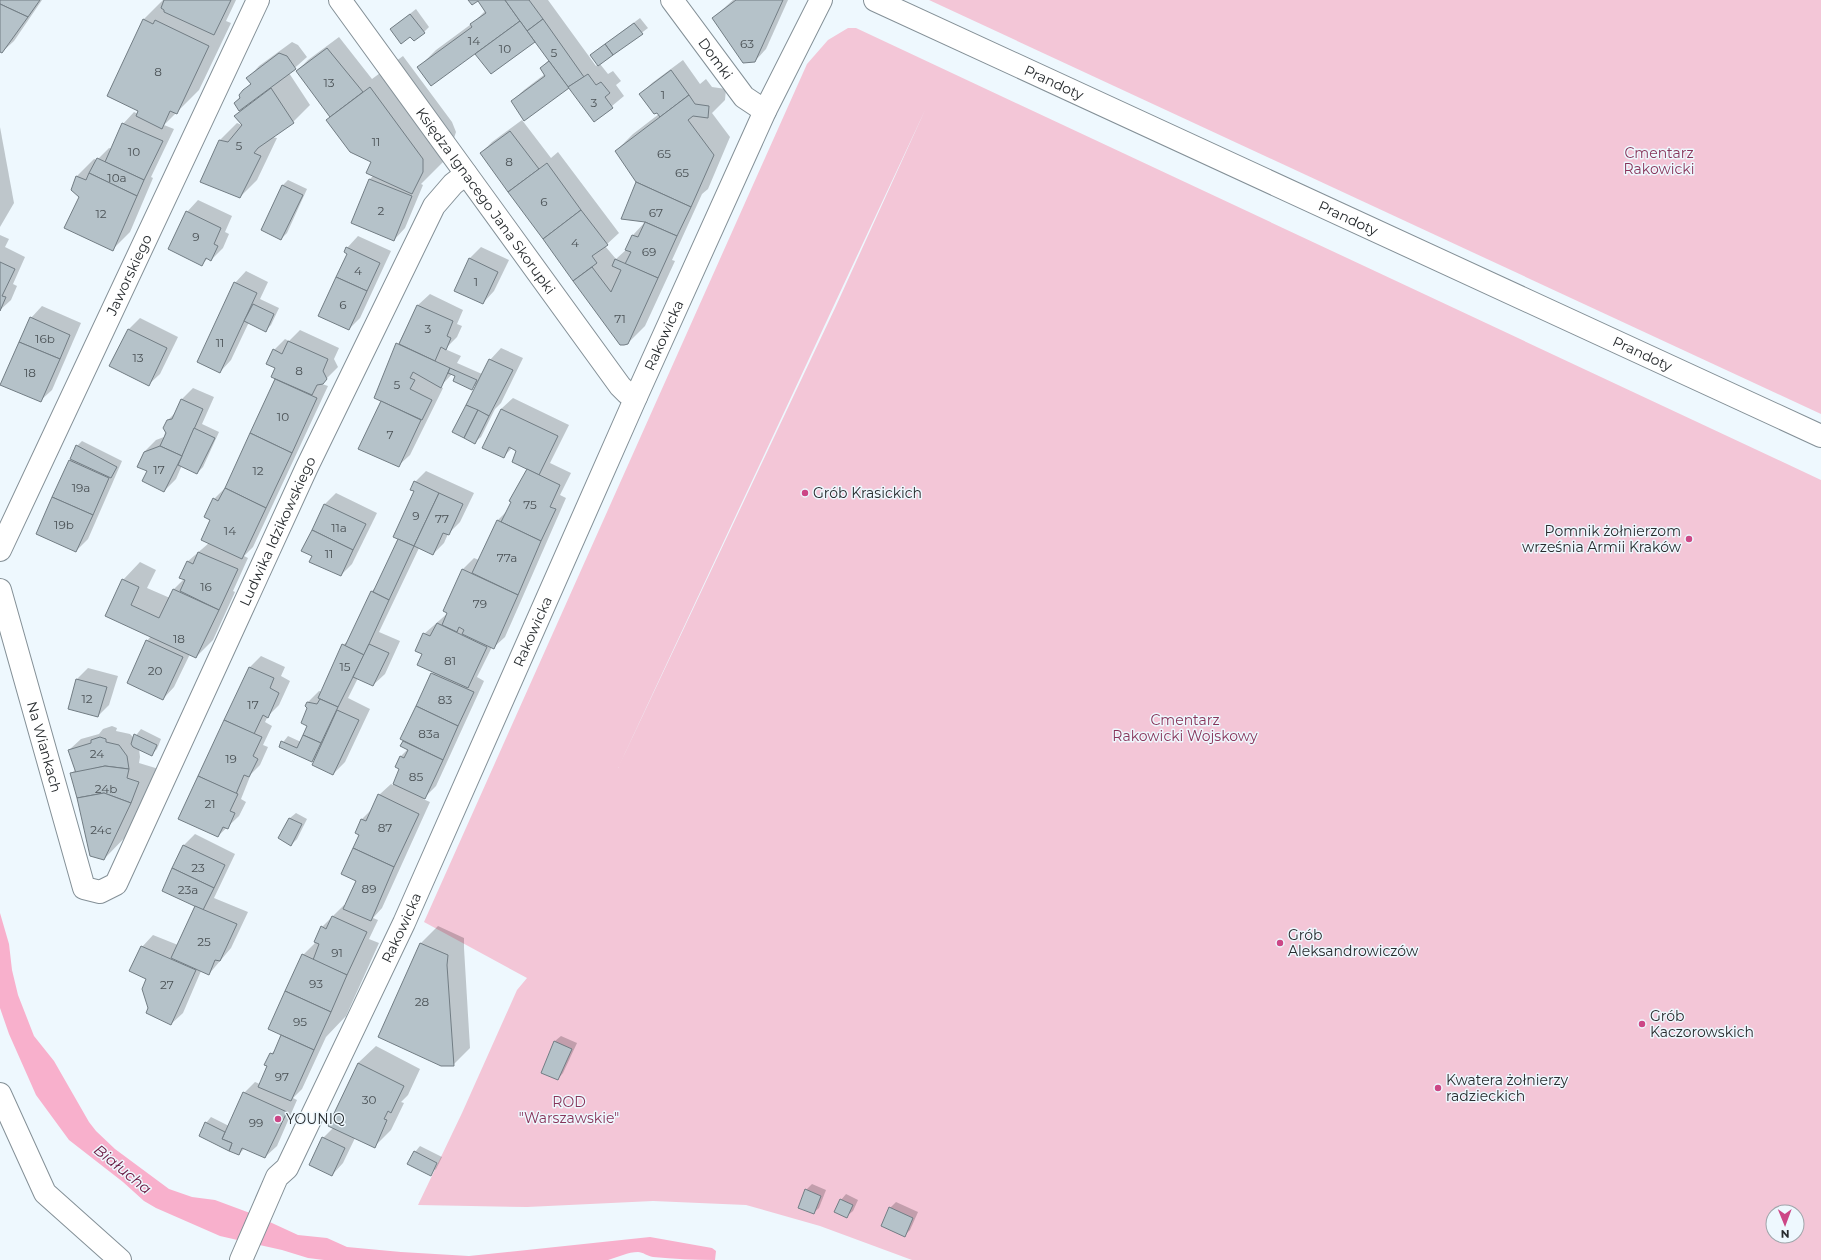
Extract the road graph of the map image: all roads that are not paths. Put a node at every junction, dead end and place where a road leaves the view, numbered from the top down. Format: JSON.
{"nodes":[{"id":1,"x":258,"y":0,"type":"edge"},
{"id":2,"x":340,"y":0,"type":"edge"},
{"id":3,"x":672,"y":0,"type":"edge"},
{"id":4,"x":821,"y":0,"type":"edge"},
{"id":5,"x":875,"y":0,"type":"edge"},
{"id":6,"x":765,"y":111,"type":"junction"},
{"id":7,"x":466,"y":174,"type":"junction"},
{"id":8,"x":636,"y":397,"type":"junction"},
{"id":9,"x":1821,"y":436,"type":"edge"},
{"id":10,"x":0,"y":550,"type":"edge"},
{"id":11,"x":0,"y":590,"type":"edge"},
{"id":12,"x":100,"y":892,"type":"joint"},
{"id":13,"x":0,"y":1094,"type":"edge"},
{"id":14,"x":120,"y":1260,"type":"edge"},
{"id":15,"x":241,"y":1260,"type":"edge"}],
"edges":[{"from":1,"to":10,"type":"street","name":"Jaworskiego"},
{"from":2,"to":7,"type":"street","name":"Księdza Ignacego Jana Skorupki"},
{"from":3,"to":6,"type":"street","name":"Domki"},
{"from":4,"to":6,"type":"street","name":"Rakowicka"},
{"from":5,"to":9,"type":"street","name":"Prandoty"},
{"from":6,"to":8,"type":"street","name":"Rakowicka"},
{"from":7,"to":8,"type":"street","name":"Księdza Ignacego Jana Skorupki"},
{"from":7,"to":12,"type":"street","name":"Ludwika Idzikowskiego"},
{"from":8,"to":15,"type":"street","name":"Rakowicka"},
{"from":11,"to":12,"type":"street","name":"Na Wiankach"},
{"from":13,"to":14,"type":"street"}]}
